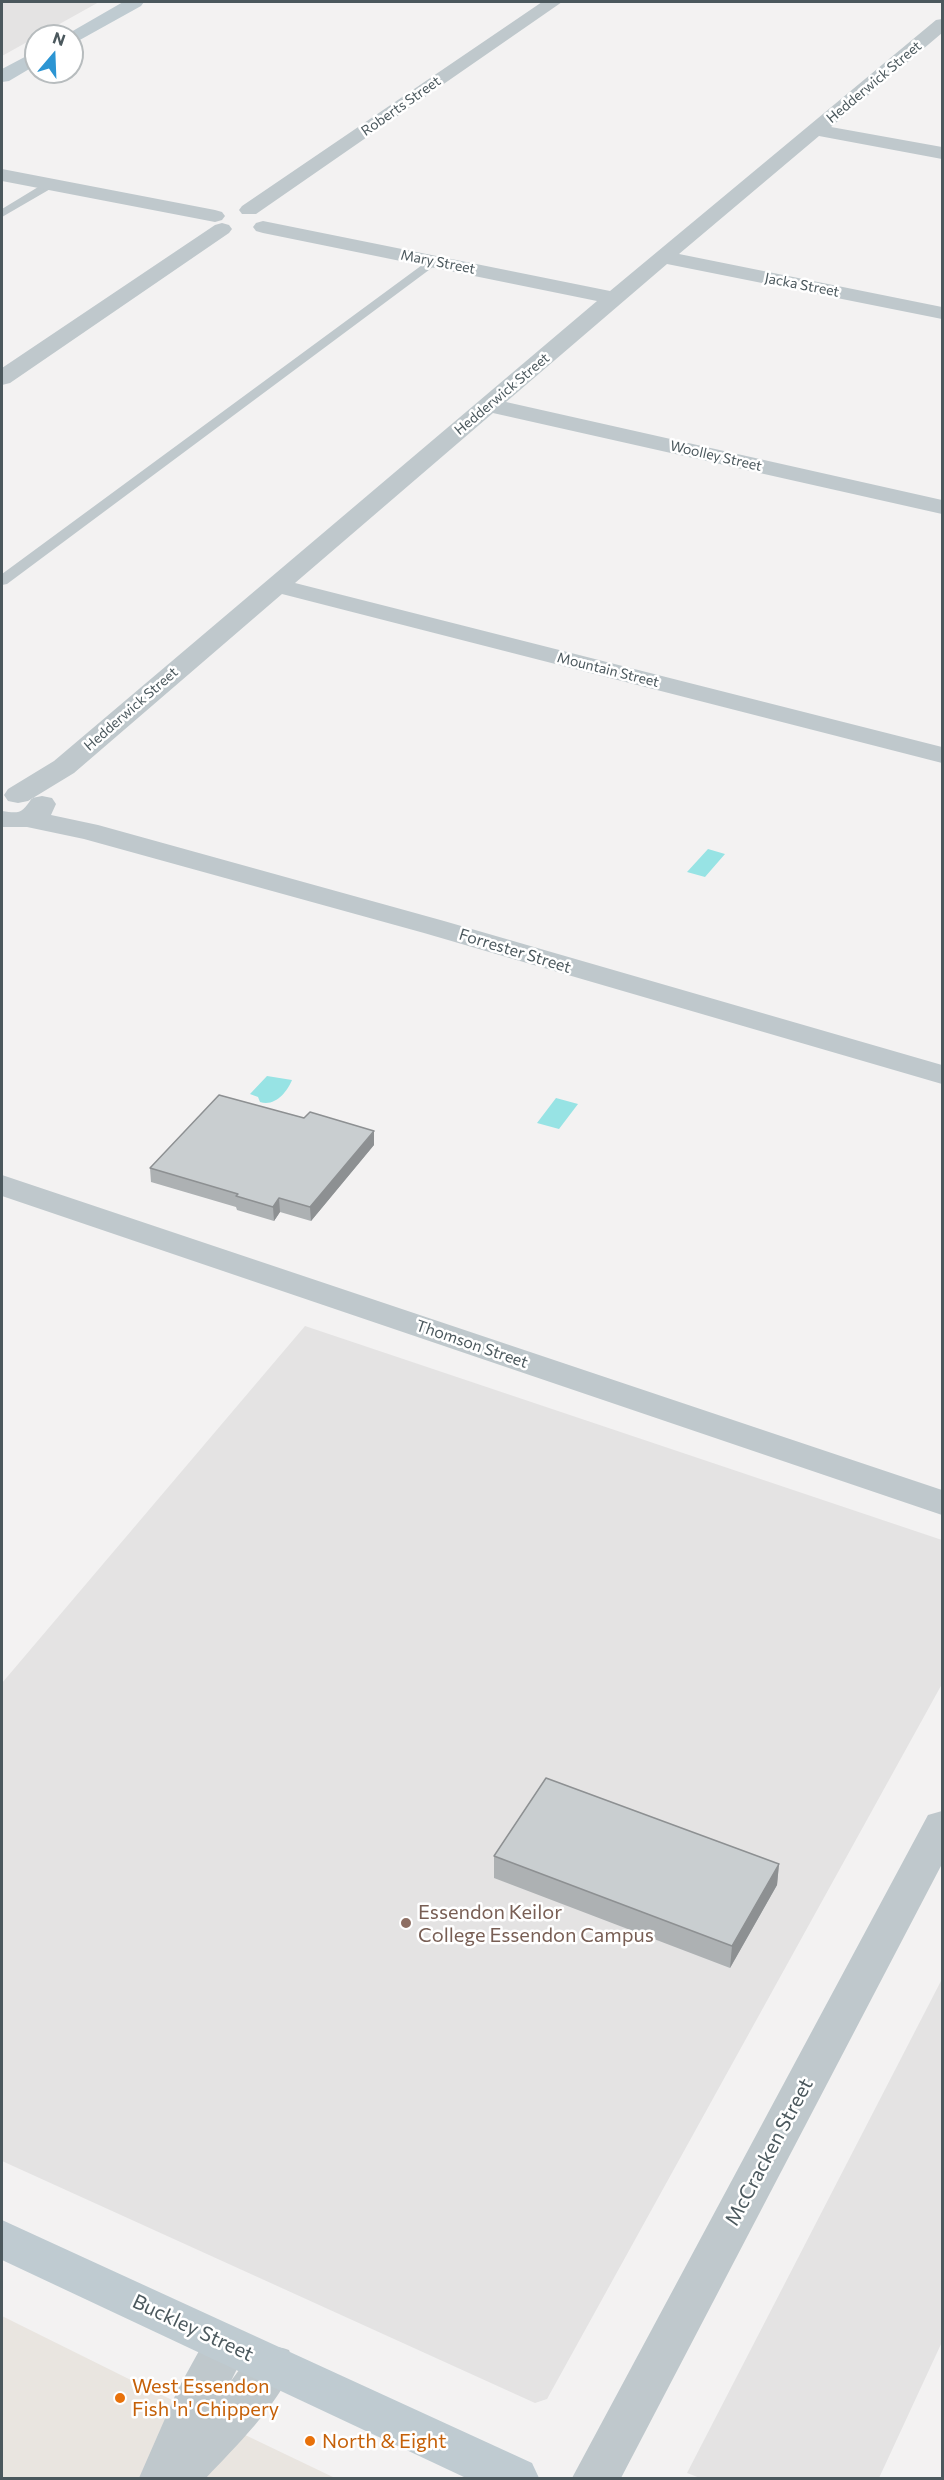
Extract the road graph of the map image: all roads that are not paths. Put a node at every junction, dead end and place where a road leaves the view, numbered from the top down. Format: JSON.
{"nodes":[{"id":1,"x":135,"y":2,"type":"edge"},
{"id":2,"x":553,"y":2,"type":"edge"},
{"id":3,"x":942,"y":25,"type":"edge"},
{"id":4,"x":84,"y":30,"type":"edge"},
{"id":5,"x":24,"y":64,"type":"edge"},
{"id":6,"x":2,"y":77,"type":"edge"},
{"id":7,"x":816,"y":130,"type":"junction"},
{"id":8,"x":942,"y":153,"type":"edge"},
{"id":9,"x":2,"y":175,"type":"edge"},
{"id":10,"x":48,"y":185,"type":"junction"},
{"id":11,"x":249,"y":210,"type":"junction"},
{"id":12,"x":2,"y":214,"type":"edge"},
{"id":13,"x":219,"y":223,"type":"junction"},
{"id":14,"x":263,"y":227,"type":"junction"},
{"id":15,"x":662,"y":257,"type":"junction"},
{"id":16,"x":432,"y":261,"type":"junction"},
{"id":17,"x":614,"y":298,"type":"junction"},
{"id":18,"x":942,"y":313,"type":"edge"},
{"id":19,"x":2,"y":378,"type":"edge"},
{"id":20,"x":489,"y":405,"type":"junction"},
{"id":21,"x":942,"y":507,"type":"edge"},
{"id":22,"x":2,"y":580,"type":"edge"},
{"id":23,"x":275,"y":585,"type":"junction"},
{"id":24,"x":942,"y":755,"type":"edge"},
{"id":25,"x":16,"y":808,"type":"edge"},
{"id":26,"x":942,"y":1074,"type":"edge"},
{"id":27,"x":2,"y":1185,"type":"edge"},
{"id":28,"x":942,"y":1503,"type":"edge"},
{"id":29,"x":942,"y":1826,"type":"edge"},
{"id":30,"x":2,"y":2239,"type":"edge"},
{"id":31,"x":226,"y":2345,"type":"junction"},
{"id":32,"x":272,"y":2365,"type":"junction"},
{"id":33,"x":163,"y":2478,"type":"edge"},
{"id":34,"x":176,"y":2478,"type":"edge"},
{"id":35,"x":515,"y":2478,"type":"edge"},
{"id":36,"x":596,"y":2478,"type":"edge"}],
"edges":[{"from":1,"to":4,"type":"main road"},
{"from":2,"to":11,"type":"street","name":"Roberts Street"},
{"from":3,"to":7,"type":"street","name":"Hedderwick Street"},
{"from":5,"to":6,"type":"main road"},
{"from":7,"to":8,"type":"street"},
{"from":7,"to":15,"type":"street","name":"Hedderwick Street"},
{"from":9,"to":10,"type":"street","name":"Mary Street"},
{"from":10,"to":12,"type":"lane"},
{"from":10,"to":13,"type":"street","name":"Mary Street"},
{"from":11,"to":13,"type":"street","name":"Mary Street"},
{"from":11,"to":14,"type":"street"},
{"from":13,"to":14,"type":"street","name":"Mary Street"},
{"from":13,"to":19,"type":"street"},
{"from":14,"to":16,"type":"street","name":"Mary Street"},
{"from":15,"to":17,"type":"street","name":"Hedderwick Street"},
{"from":15,"to":18,"type":"street","name":"Jacka Street"},
{"from":16,"to":17,"type":"street","name":"Mary Street"},
{"from":16,"to":22,"type":"lane"},
{"from":17,"to":20,"type":"street","name":"Hedderwick Street"},
{"from":20,"to":21,"type":"street","name":"Woolley Street"},
{"from":20,"to":23,"type":"street","name":"Hedderwick Street"},
{"from":23,"to":24,"type":"street","name":"Mountain Street"},
{"from":23,"to":25,"type":"street","name":"Hedderwick Street"},
{"from":25,"to":26,"type":"street","name":"Forrester Street"},
{"from":27,"to":28,"type":"street","name":"Thomson Street"},
{"from":29,"to":36,"type":"street","name":"McCracken Street"},
{"from":30,"to":31,"type":"main road","name":"Buckley Street"},
{"from":31,"to":32,"type":"main road","name":"Buckley Street"},
{"from":31,"to":33,"type":"street"},
{"from":32,"to":34,"type":"street"},
{"from":32,"to":35,"type":"main road","name":"Buckley Street"}]}
